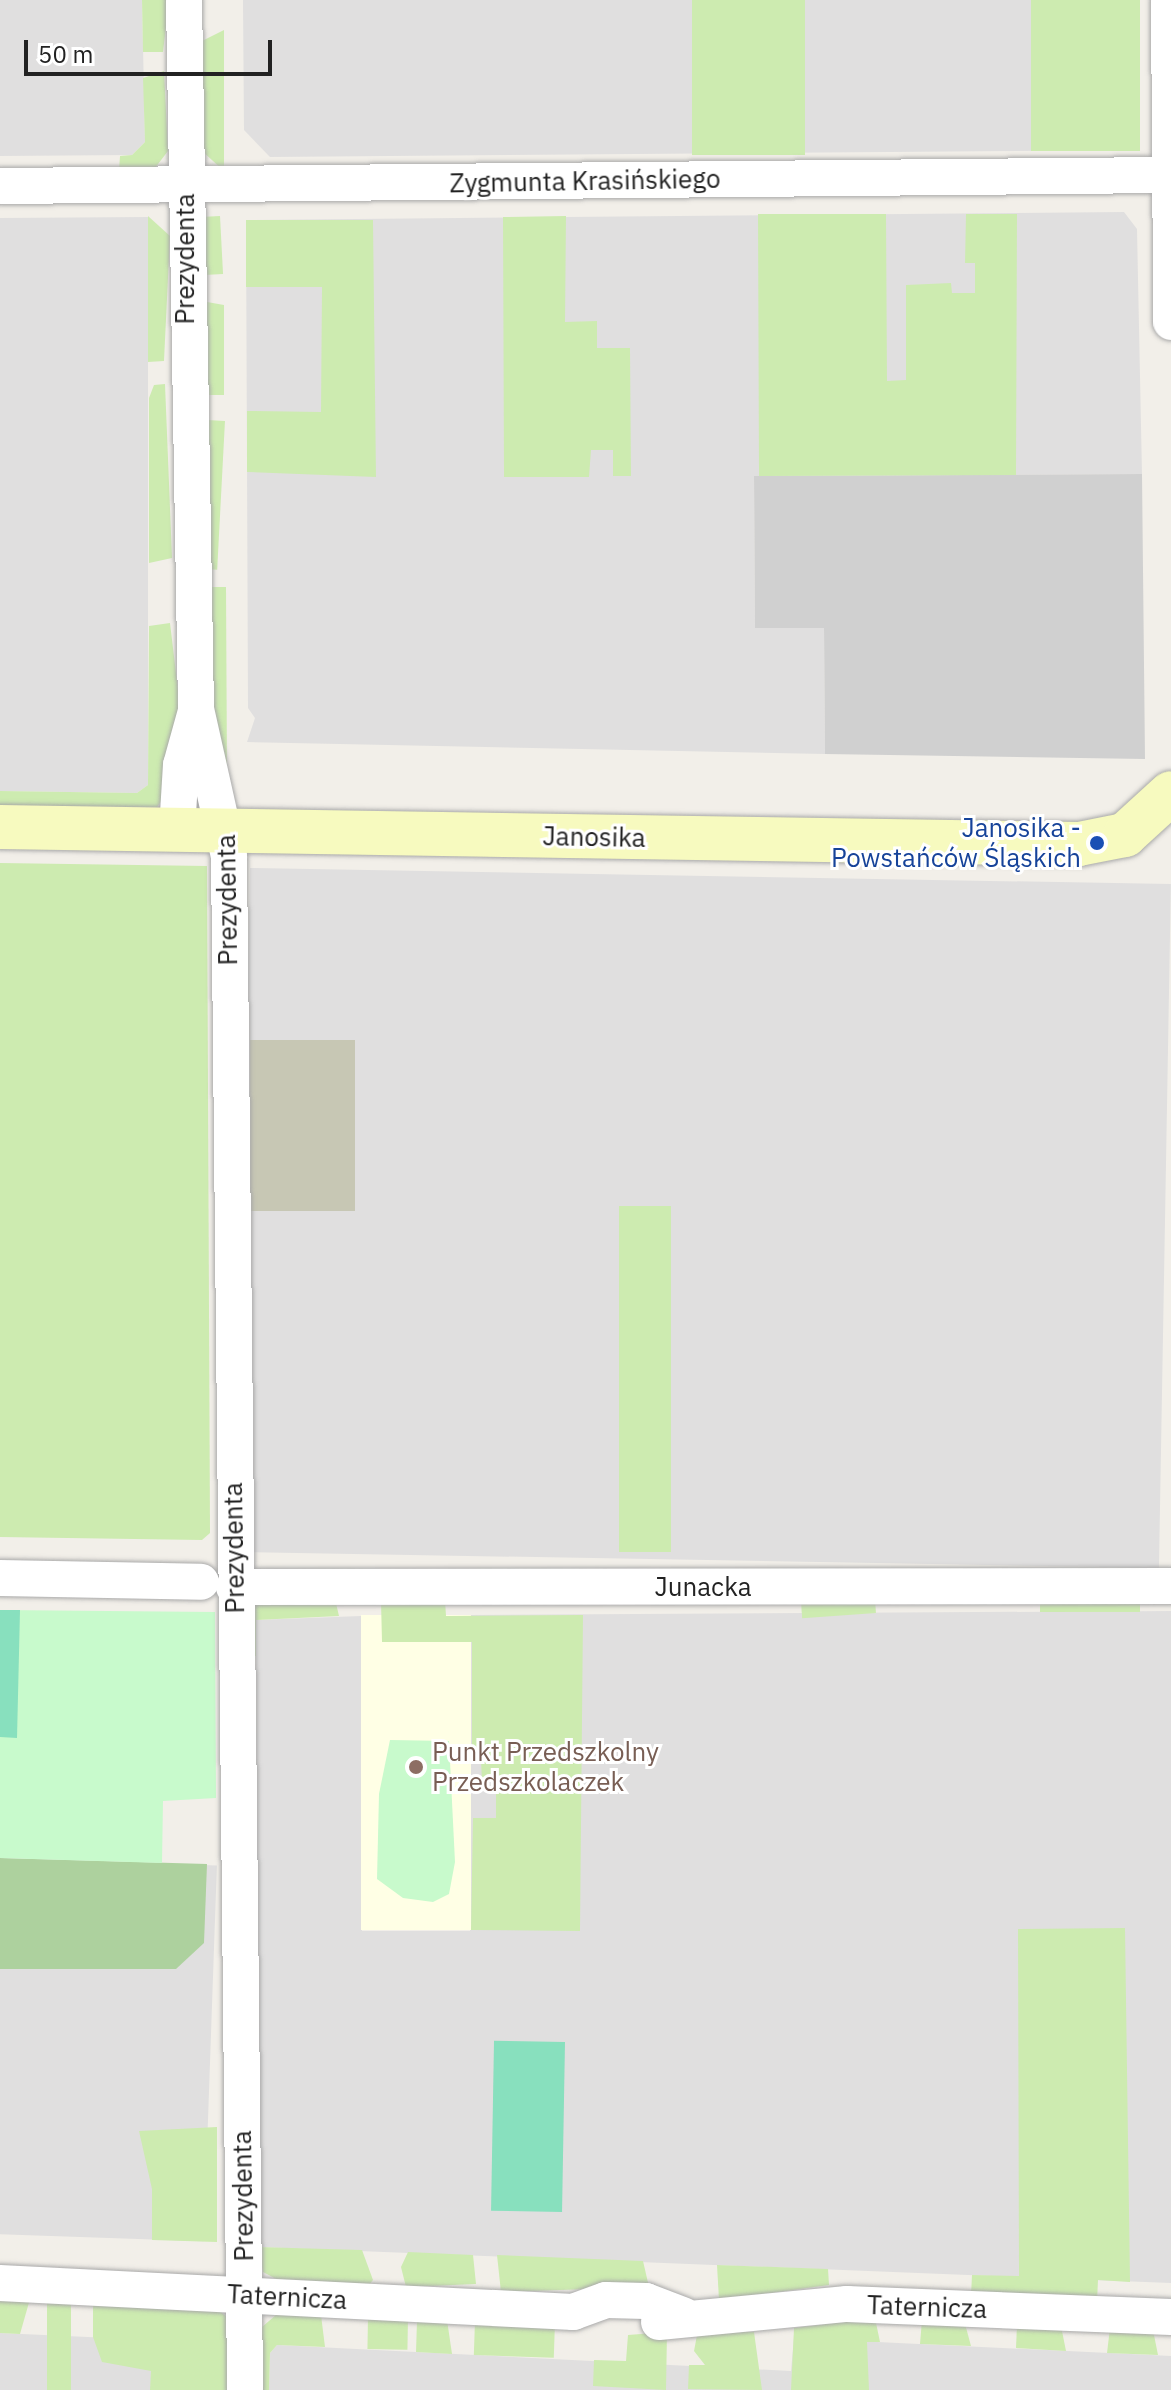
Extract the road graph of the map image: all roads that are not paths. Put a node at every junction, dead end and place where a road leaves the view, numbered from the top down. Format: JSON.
{"nodes":[{"id":1,"x":184,"y":0,"type":"edge"},
{"id":2,"x":1169,"y":0,"type":"edge"},
{"id":3,"x":1170,"y":175,"type":"edge"},
{"id":4,"x":185,"y":184,"type":"junction"},
{"id":5,"x":0,"y":186,"type":"edge"},
{"id":6,"x":1171,"y":322,"type":"edge"},
{"id":7,"x":196,"y":709,"type":"junction"},
{"id":8,"x":1171,"y":793,"type":"edge"},
{"id":9,"x":0,"y":827,"type":"edge"},
{"id":10,"x":177,"y":830,"type":"junction"},
{"id":11,"x":228,"y":831,"type":"junction"},
{"id":12,"x":0,"y":1578,"type":"edge"},
{"id":13,"x":226,"y":1585,"type":"junction"},
{"id":14,"x":1171,"y":1586,"type":"edge"},
{"id":15,"x":0,"y":2283,"type":"edge"},
{"id":16,"x":244,"y":2294,"type":"junction"},
{"id":17,"x":1171,"y":2317,"type":"edge"},
{"id":18,"x":245,"y":2390,"type":"edge"}],
"edges":[{"from":1,"to":4,"type":"street","name":"Prezydenta"},
{"from":2,"to":3,"type":"street"},
{"from":3,"to":4,"type":"street","name":"Zygmunta Krasińskiego"},
{"from":3,"to":6,"type":"street"},
{"from":4,"to":5,"type":"street","name":"Zygmunta Krasińskiego"},
{"from":4,"to":7,"type":"street","name":"Prezydenta"},
{"from":7,"to":10,"type":"street","name":"Prezydenta"},
{"from":7,"to":11,"type":"street","name":"Prezydenta"},
{"from":8,"to":11,"type":"street","name":"Janosika"},
{"from":9,"to":10,"type":"street","name":"Janosika"},
{"from":10,"to":11,"type":"street","name":"Janosika"},
{"from":11,"to":13,"type":"street","name":"Prezydenta"},
{"from":12,"to":13,"type":"street","name":"Junacka"},
{"from":13,"to":14,"type":"street","name":"Junacka"},
{"from":13,"to":16,"type":"street","name":"Prezydenta"},
{"from":15,"to":16,"type":"street","name":"Taternicza"},
{"from":16,"to":17,"type":"street","name":"Taternicza"},
{"from":16,"to":18,"type":"street","name":"Prezydenta"}]}
